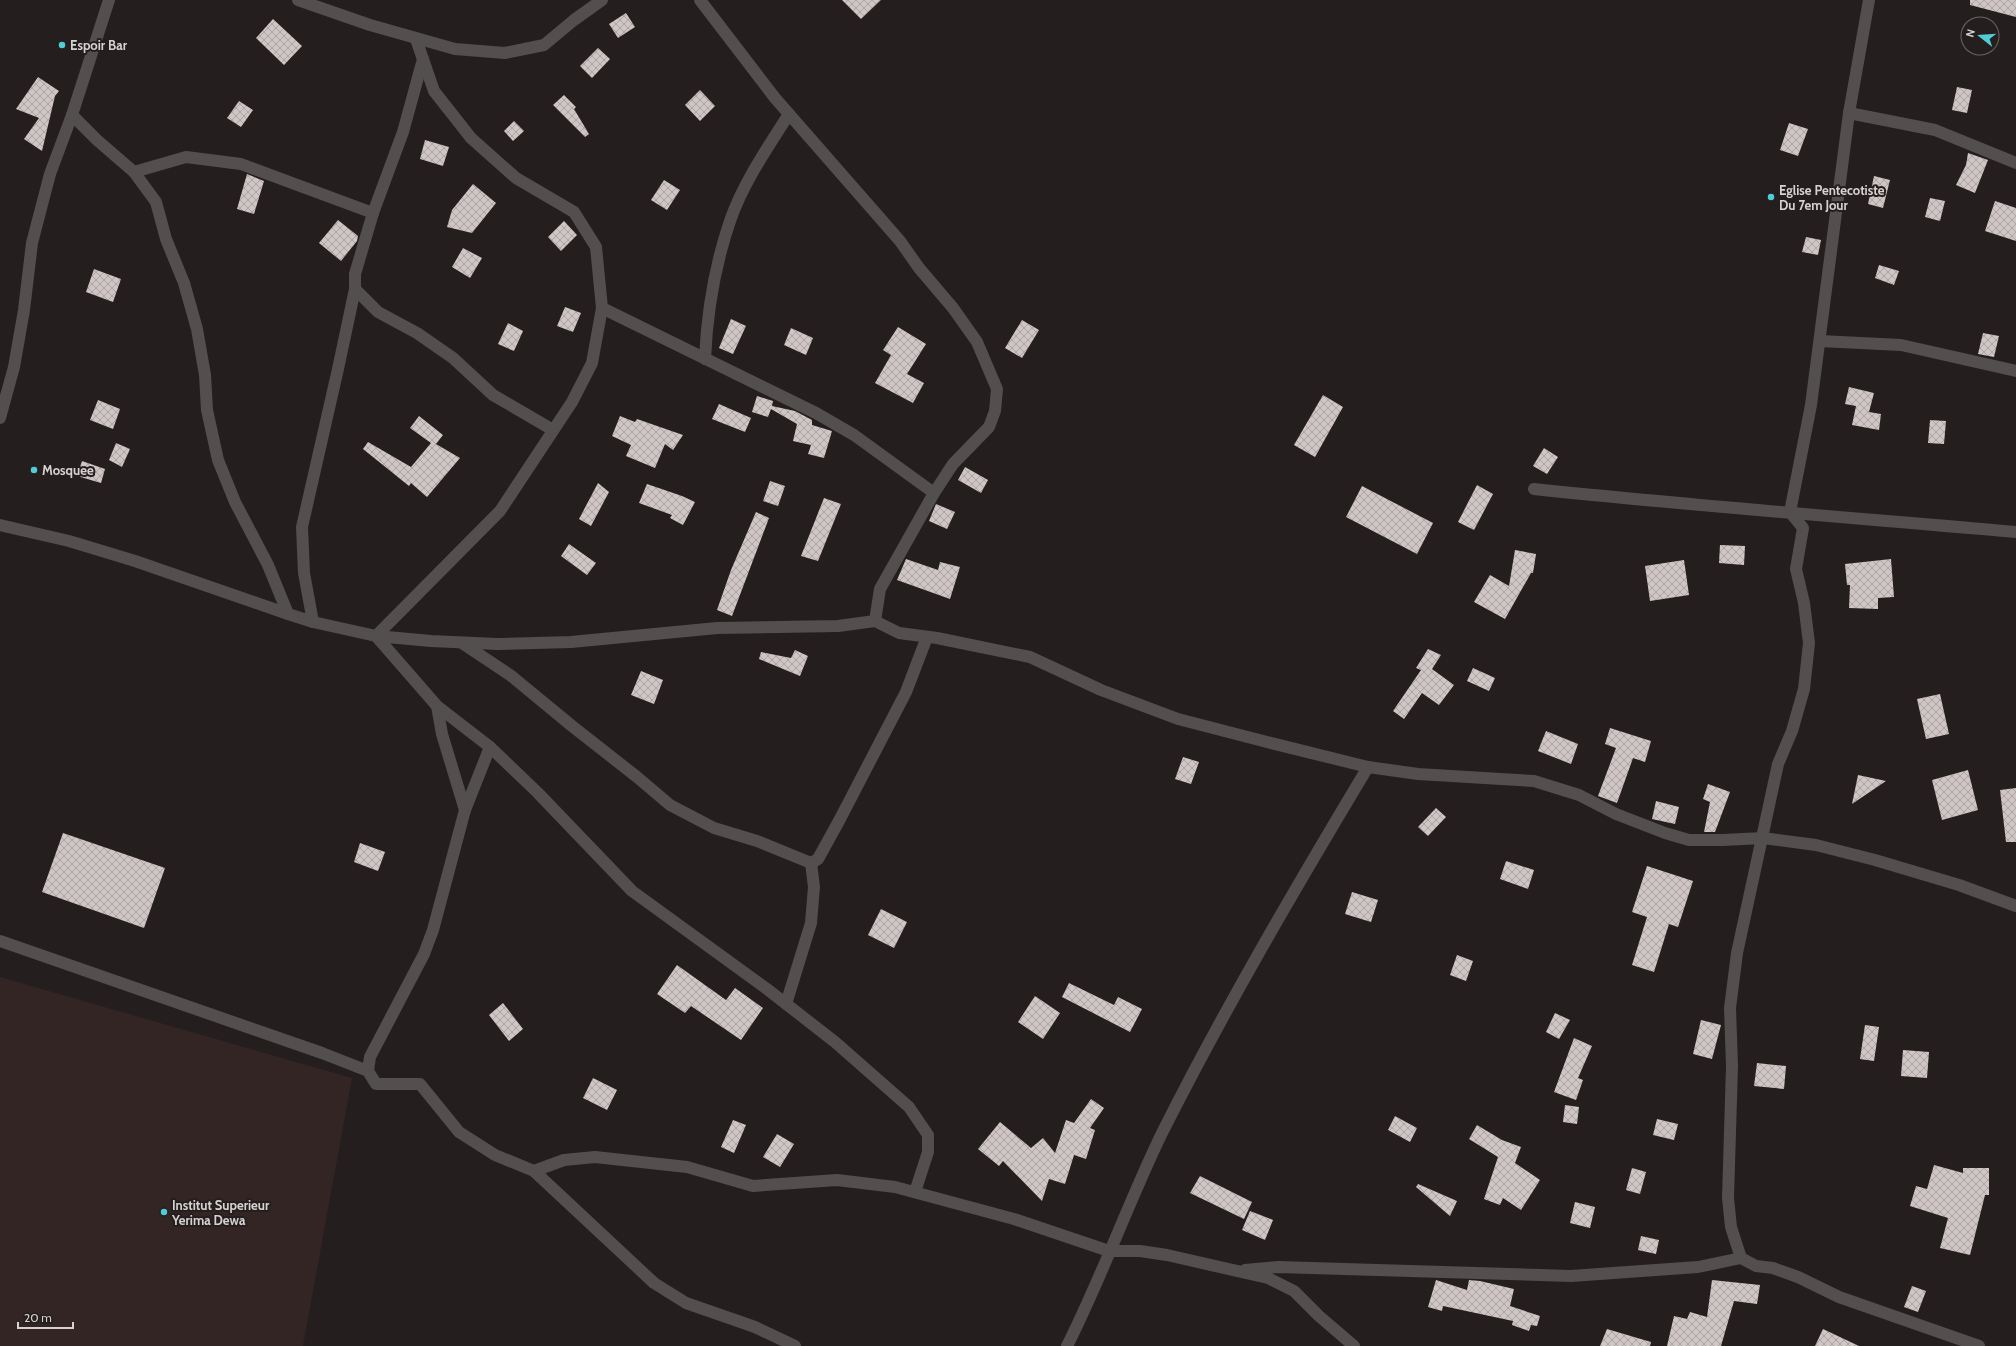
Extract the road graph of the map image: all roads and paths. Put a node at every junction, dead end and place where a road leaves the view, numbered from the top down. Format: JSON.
{"nodes":[{"id":1,"x":109,"y":0,"type":"edge"},
{"id":2,"x":298,"y":0,"type":"edge"},
{"id":3,"x":602,"y":0,"type":"edge"},
{"id":4,"x":700,"y":0,"type":"edge"},
{"id":5,"x":1869,"y":0,"type":"edge"},
{"id":6,"x":416,"y":39,"type":"junction"},
{"id":7,"x":423,"y":59,"type":"junction"},
{"id":8,"x":1849,"y":113,"type":"junction"},
{"id":9,"x":790,"y":114,"type":"junction"},
{"id":10,"x":72,"y":115,"type":"junction"},
{"id":11,"x":2016,"y":163,"type":"edge"},
{"id":12,"x":134,"y":172,"type":"junction"},
{"id":13,"x":373,"y":213,"type":"junction"},
{"id":14,"x":355,"y":289,"type":"junction"},
{"id":15,"x":602,"y":308,"type":"junction"},
{"id":16,"x":1820,"y":341,"type":"junction"},
{"id":17,"x":705,"y":359,"type":"junction"},
{"id":18,"x":2016,"y":371,"type":"edge"},
{"id":19,"x":0,"y":418,"type":"edge"},
{"id":20,"x":554,"y":430,"type":"junction"},
{"id":21,"x":1534,"y":489,"type":"dead end"},
{"id":22,"x":934,"y":493,"type":"junction"},
{"id":23,"x":1790,"y":512,"type":"junction"},
{"id":24,"x":0,"y":525,"type":"edge"},
{"id":25,"x":2016,"y":532,"type":"edge"},
{"id":26,"x":288,"y":614,"type":"junction"},
{"id":27,"x":875,"y":621,"type":"junction"},
{"id":28,"x":313,"y":622,"type":"junction"},
{"id":29,"x":376,"y":636,"type":"junction"},
{"id":30,"x":927,"y":637,"type":"junction"},
{"id":31,"x":462,"y":643,"type":"junction"},
{"id":32,"x":437,"y":706,"type":"junction"},
{"id":33,"x":490,"y":747,"type":"junction"},
{"id":34,"x":1368,"y":766,"type":"junction"},
{"id":35,"x":465,"y":810,"type":"junction"},
{"id":36,"x":1763,"y":838,"type":"junction"},
{"id":37,"x":811,"y":863,"type":"junction"},
{"id":38,"x":2016,"y":906,"type":"edge"},
{"id":39,"x":0,"y":941,"type":"edge"},
{"id":40,"x":786,"y":1004,"type":"junction"},
{"id":41,"x":368,"y":1071,"type":"junction"},
{"id":42,"x":534,"y":1171,"type":"junction"},
{"id":43,"x":915,"y":1192,"type":"junction"},
{"id":44,"x":1109,"y":1251,"type":"junction"},
{"id":45,"x":1741,"y":1258,"type":"junction"},
{"id":46,"x":1236,"y":1270,"type":"junction"},
{"id":47,"x":795,"y":1346,"type":"edge"},
{"id":48,"x":1067,"y":1346,"type":"edge"},
{"id":49,"x":1354,"y":1346,"type":"edge"},
{"id":50,"x":1979,"y":1346,"type":"edge"}],
"edges":[{"from":1,"to":10,"type":"street"},
{"from":2,"to":6,"type":"street"},
{"from":3,"to":6,"type":"street"},
{"from":4,"to":9,"type":"street"},
{"from":5,"to":8,"type":"street"},
{"from":6,"to":7,"type":"street"},
{"from":7,"to":13,"type":"street"},
{"from":7,"to":15,"type":"street"},
{"from":8,"to":11,"type":"street"},
{"from":8,"to":16,"type":"street"},
{"from":9,"to":17,"type":"street"},
{"from":9,"to":22,"type":"street"},
{"from":10,"to":12,"type":"street"},
{"from":10,"to":19,"type":"street"},
{"from":12,"to":13,"type":"street"},
{"from":12,"to":26,"type":"street"},
{"from":13,"to":14,"type":"street"},
{"from":14,"to":20,"type":"street"},
{"from":14,"to":28,"type":"street"},
{"from":15,"to":17,"type":"street"},
{"from":15,"to":20,"type":"street"},
{"from":16,"to":18,"type":"street"},
{"from":16,"to":23,"type":"street"},
{"from":17,"to":22,"type":"street"},
{"from":20,"to":29,"type":"street"},
{"from":21,"to":23,"type":"street"},
{"from":22,"to":27,"type":"street"},
{"from":23,"to":25,"type":"street"},
{"from":23,"to":36,"type":"street"},
{"from":24,"to":26,"type":"street"},
{"from":26,"to":28,"type":"street"},
{"from":27,"to":30,"type":"street"},
{"from":27,"to":31,"type":"street"},
{"from":28,"to":29,"type":"street"},
{"from":29,"to":31,"type":"street"},
{"from":29,"to":32,"type":"street"},
{"from":30,"to":34,"type":"street"},
{"from":30,"to":37,"type":"street"},
{"from":31,"to":37,"type":"street"},
{"from":32,"to":33,"type":"street"},
{"from":32,"to":35,"type":"street"},
{"from":33,"to":35,"type":"street"},
{"from":33,"to":40,"type":"street"},
{"from":34,"to":36,"type":"street"},
{"from":34,"to":44,"type":"street"},
{"from":35,"to":41,"type":"street"},
{"from":36,"to":38,"type":"street"},
{"from":36,"to":45,"type":"street"},
{"from":37,"to":40,"type":"street"},
{"from":39,"to":41,"type":"street"},
{"from":40,"to":43,"type":"street"},
{"from":41,"to":42,"type":"street"},
{"from":42,"to":43,"type":"street"},
{"from":42,"to":47,"type":"street"},
{"from":43,"to":44,"type":"street"},
{"from":44,"to":46,"type":"street"},
{"from":44,"to":48,"type":"street"},
{"from":45,"to":46,"type":"street"},
{"from":45,"to":50,"type":"street"},
{"from":46,"to":49,"type":"street"}]}
